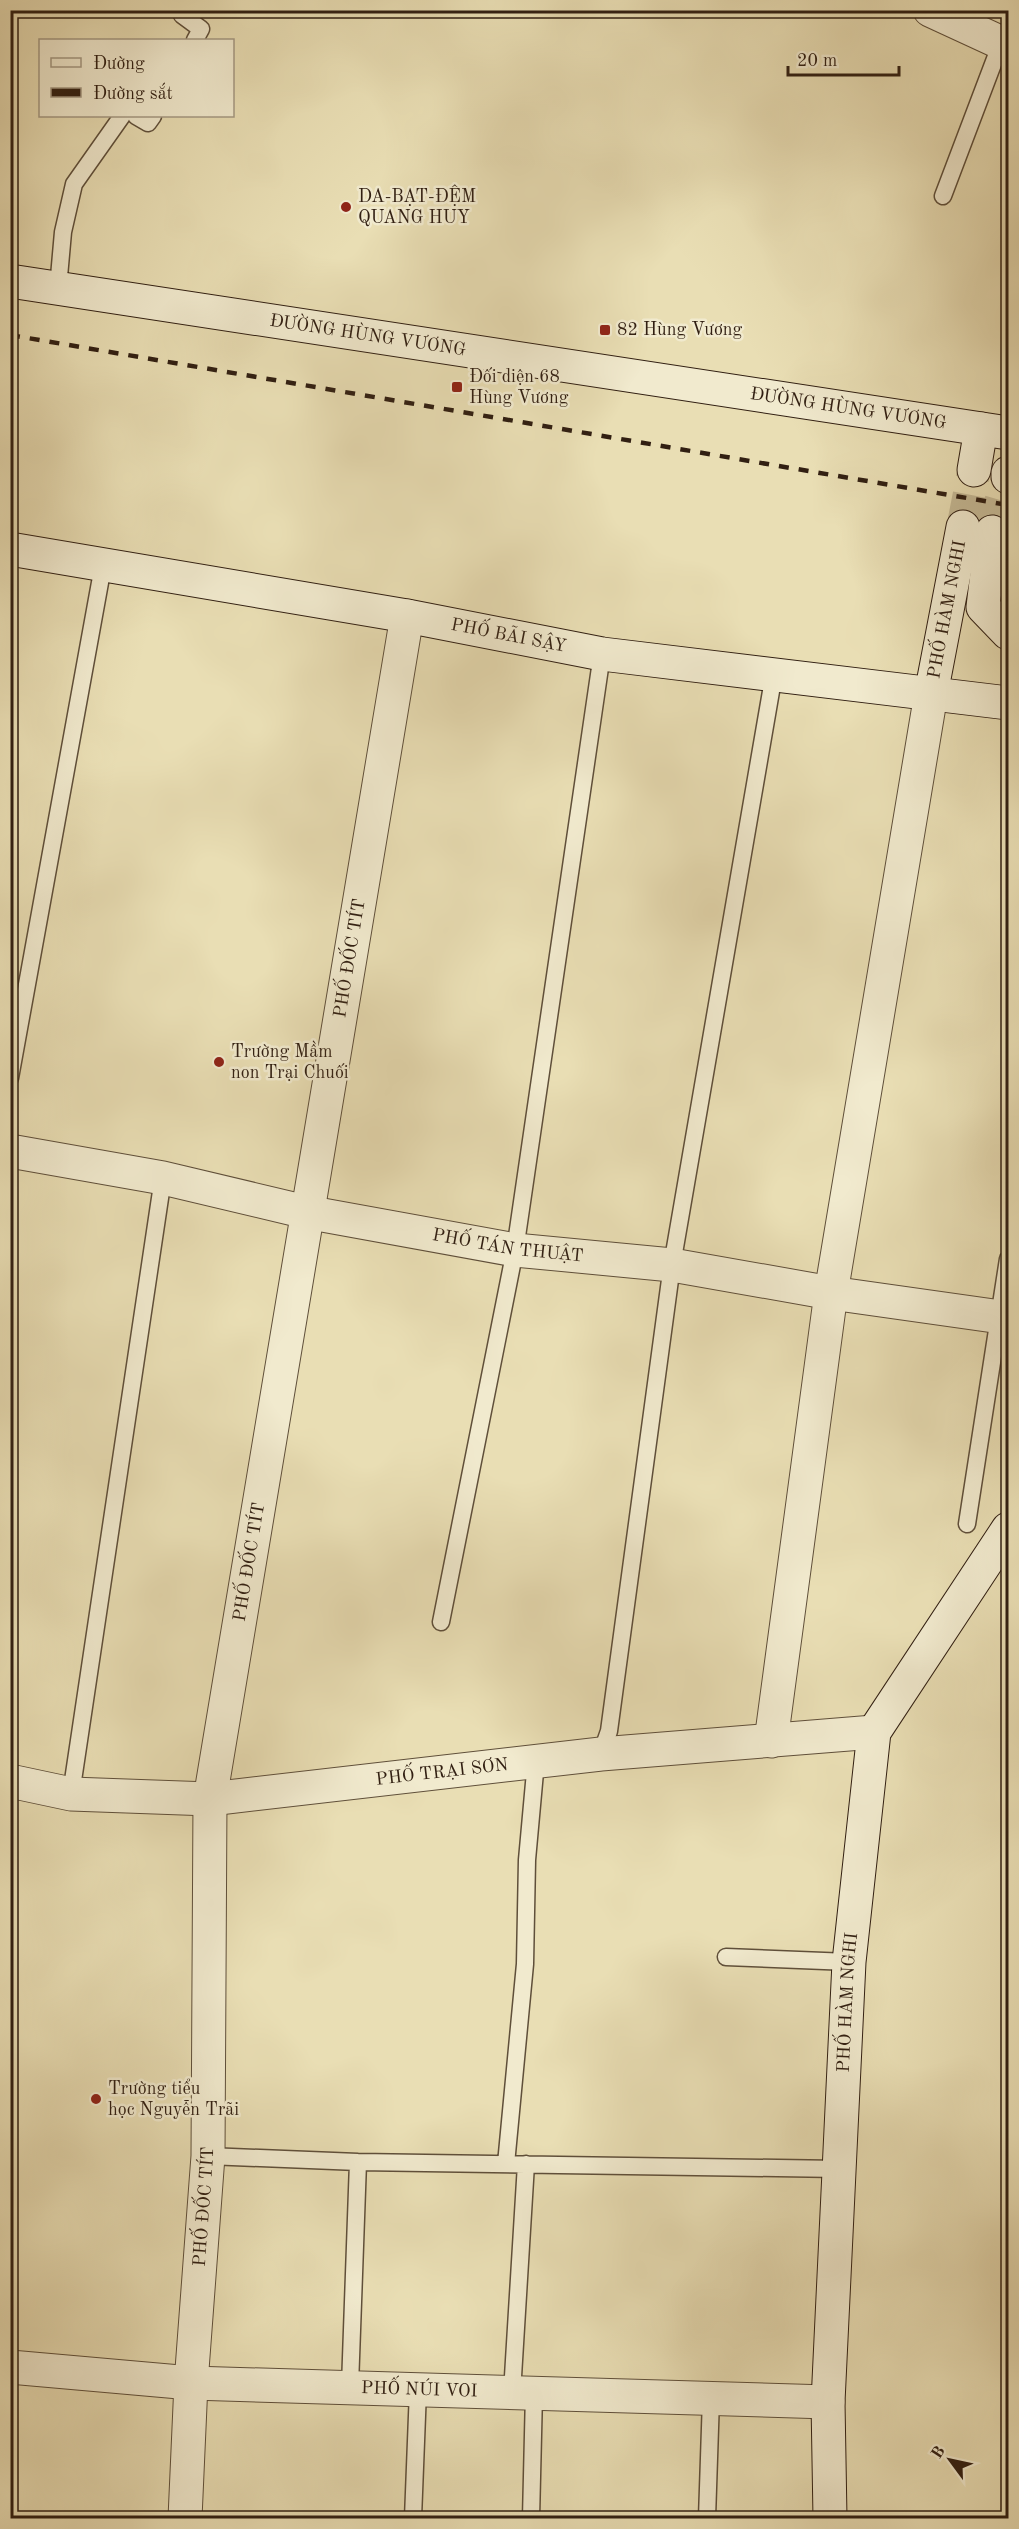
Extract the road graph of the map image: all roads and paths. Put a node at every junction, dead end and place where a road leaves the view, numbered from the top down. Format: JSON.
{"nodes":[{"id":1,"x":184,"y":10,"type":"edge"},
{"id":2,"x":930,"y":10,"type":"edge"},
{"id":3,"x":196,"y":39,"type":"edge"},
{"id":4,"x":1005,"y":45,"type":"edge"},
{"id":5,"x":121,"y":117,"type":"edge"},
{"id":6,"x":138,"y":117,"type":"edge"},
{"id":7,"x":152,"y":117,"type":"edge"},
{"id":8,"x":943,"y":196,"type":"dead end"},
{"id":9,"x":10,"y":281,"type":"edge"},
{"id":10,"x":58,"y":288,"type":"junction"},
{"id":11,"x":995,"y":431,"type":"edge"},
{"id":12,"x":974,"y":470,"type":"tunnel mouth"},
{"id":13,"x":10,"y":549,"type":"edge"},
{"id":14,"x":103,"y":566,"type":"junction"},
{"id":15,"x":407,"y":616,"type":"junction"},
{"id":16,"x":1008,"y":633,"type":"edge"},
{"id":17,"x":602,"y":654,"type":"junction"},
{"id":18,"x":774,"y":674,"type":"junction"},
{"id":19,"x":931,"y":693,"type":"junction"},
{"id":20,"x":1008,"y":703,"type":"edge"},
{"id":21,"x":10,"y":1078,"type":"edge"},
{"id":22,"x":10,"y":1150,"type":"edge"},
{"id":23,"x":163,"y":1178,"type":"junction"},
{"id":24,"x":306,"y":1212,"type":"junction"},
{"id":25,"x":515,"y":1250,"type":"junction"},
{"id":26,"x":1008,"y":1258,"type":"edge"},
{"id":27,"x":672,"y":1266,"type":"junction"},
{"id":28,"x":831,"y":1293,"type":"junction"},
{"id":29,"x":1004,"y":1317,"type":"edge"},
{"id":30,"x":967,"y":1524,"type":"dead end"},
{"id":31,"x":1008,"y":1529,"type":"edge"},
{"id":32,"x":441,"y":1622,"type":"dead end"},
{"id":33,"x":874,"y":1732,"type":"junction"},
{"id":34,"x":771,"y":1741,"type":"junction"},
{"id":35,"x":601,"y":1754,"type":"junction"},
{"id":36,"x":536,"y":1761,"type":"junction"},
{"id":37,"x":10,"y":1781,"type":"edge"},
{"id":38,"x":71,"y":1794,"type":"junction"},
{"id":39,"x":210,"y":1799,"type":"junction"},
{"id":40,"x":726,"y":1957,"type":"dead end"},
{"id":41,"x":849,"y":1962,"type":"junction"},
{"id":42,"x":208,"y":2156,"type":"junction"},
{"id":43,"x":358,"y":2162,"type":"junction"},
{"id":44,"x":506,"y":2164,"type":"junction"},
{"id":45,"x":526,"y":2164,"type":"junction"},
{"id":46,"x":840,"y":2169,"type":"junction"},
{"id":47,"x":10,"y":2367,"type":"edge"},
{"id":48,"x":191,"y":2383,"type":"junction"},
{"id":49,"x":350,"y":2386,"type":"junction"},
{"id":50,"x":418,"y":2390,"type":"junction"},
{"id":51,"x":523,"y":2393,"type":"junction"},
{"id":52,"x":711,"y":2398,"type":"junction"},
{"id":53,"x":828,"y":2402,"type":"junction"},
{"id":54,"x":185,"y":2518,"type":"edge"},
{"id":55,"x":413,"y":2518,"type":"edge"},
{"id":56,"x":531,"y":2518,"type":"edge"},
{"id":57,"x":707,"y":2518,"type":"edge"},
{"id":58,"x":830,"y":2518,"type":"edge"}],
"edges":[{"from":1,"to":3,"type":"lane"},
{"from":2,"to":4,"type":"street"},
{"from":4,"to":8,"type":"lane"},
{"from":5,"to":10,"type":"lane"},
{"from":6,"to":7,"type":"lane"},
{"from":9,"to":10,"type":"street","name":"ĐƯỜNG HÙNG VƯƠNG"},
{"from":10,"to":11,"type":"street","name":"ĐƯỜNG HÙNG VƯƠNG"},
{"from":11,"to":12,"type":"street"},
{"from":13,"to":14,"type":"street","name":"PHỐ BÃI SẬY"},
{"from":14,"to":15,"type":"street","name":"PHỐ BÃI SẬY"},
{"from":14,"to":21,"type":"lane"},
{"from":15,"to":17,"type":"street","name":"PHỐ BÃI SẬY"},
{"from":15,"to":24,"type":"street","name":"PHỐ ĐỐC TÍT"},
{"from":16,"to":19,"type":"street","name":"PHỐ HÀM NGHI"},
{"from":17,"to":18,"type":"street","name":"PHỐ BÃI SẬY"},
{"from":17,"to":25,"type":"lane"},
{"from":18,"to":19,"type":"street","name":"PHỐ BÃI SẬY"},
{"from":18,"to":27,"type":"lane"},
{"from":19,"to":20,"type":"street","name":"PHỐ BÃI SẬY"},
{"from":19,"to":28,"type":"street","name":"PHỐ HÀM NGHI"},
{"from":22,"to":23,"type":"street","name":"PHỐ TÁN THUẬT"},
{"from":23,"to":24,"type":"street","name":"PHỐ TÁN THUẬT"},
{"from":23,"to":38,"type":"lane"},
{"from":24,"to":25,"type":"street","name":"PHỐ TÁN THUẬT"},
{"from":24,"to":39,"type":"street","name":"PHỐ ĐỐC TÍT"},
{"from":25,"to":27,"type":"street","name":"PHỐ TÁN THUẬT"},
{"from":25,"to":32,"type":"lane"},
{"from":26,"to":29,"type":"lane"},
{"from":27,"to":28,"type":"street","name":"PHỐ TÁN THUẬT"},
{"from":27,"to":35,"type":"lane"},
{"from":28,"to":29,"type":"street","name":"PHỐ TÁN THUẬT"},
{"from":28,"to":34,"type":"street","name":"PHỐ HÀM NGHI"},
{"from":29,"to":30,"type":"lane"},
{"from":31,"to":33,"type":"street","name":"PHỐ HÀM NGHI"},
{"from":33,"to":34,"type":"street","name":"PHỐ TRẠI SƠN"},
{"from":33,"to":41,"type":"street","name":"PHỐ HÀM NGHI"},
{"from":34,"to":35,"type":"street","name":"PHỐ TRẠI SƠN"},
{"from":35,"to":36,"type":"street","name":"PHỐ TRẠI SƠN"},
{"from":36,"to":39,"type":"street","name":"PHỐ TRẠI SƠN"},
{"from":36,"to":44,"type":"lane"},
{"from":37,"to":38,"type":"street","name":"PHỐ TRẠI SƠN"},
{"from":38,"to":39,"type":"street","name":"PHỐ TRẠI SƠN"},
{"from":39,"to":42,"type":"street","name":"PHỐ ĐỐC TÍT"},
{"from":40,"to":41,"type":"lane"},
{"from":41,"to":46,"type":"street","name":"PHỐ HÀM NGHI"},
{"from":42,"to":43,"type":"lane"},
{"from":42,"to":48,"type":"street","name":"PHỐ ĐỐC TÍT"},
{"from":43,"to":44,"type":"lane"},
{"from":43,"to":49,"type":"lane"},
{"from":44,"to":45,"type":"lane"},
{"from":45,"to":46,"type":"lane"},
{"from":45,"to":51,"type":"lane"},
{"from":46,"to":53,"type":"street","name":"PHỐ HÀM NGHI"},
{"from":47,"to":48,"type":"street","name":"PHỐ NÚI VOI"},
{"from":48,"to":49,"type":"street","name":"PHỐ NÚI VOI"},
{"from":48,"to":54,"type":"street","name":"PHỐ ĐỐC TÍT"},
{"from":49,"to":50,"type":"street","name":"PHỐ NÚI VOI"},
{"from":50,"to":51,"type":"street","name":"PHỐ NÚI VOI"},
{"from":50,"to":55,"type":"lane"},
{"from":51,"to":52,"type":"street","name":"PHỐ NÚI VOI"},
{"from":51,"to":56,"type":"lane"},
{"from":52,"to":53,"type":"street","name":"PHỐ NÚI VOI"},
{"from":52,"to":57,"type":"lane"},
{"from":53,"to":58,"type":"street","name":"PHỐ HÀM NGHI"}]}
